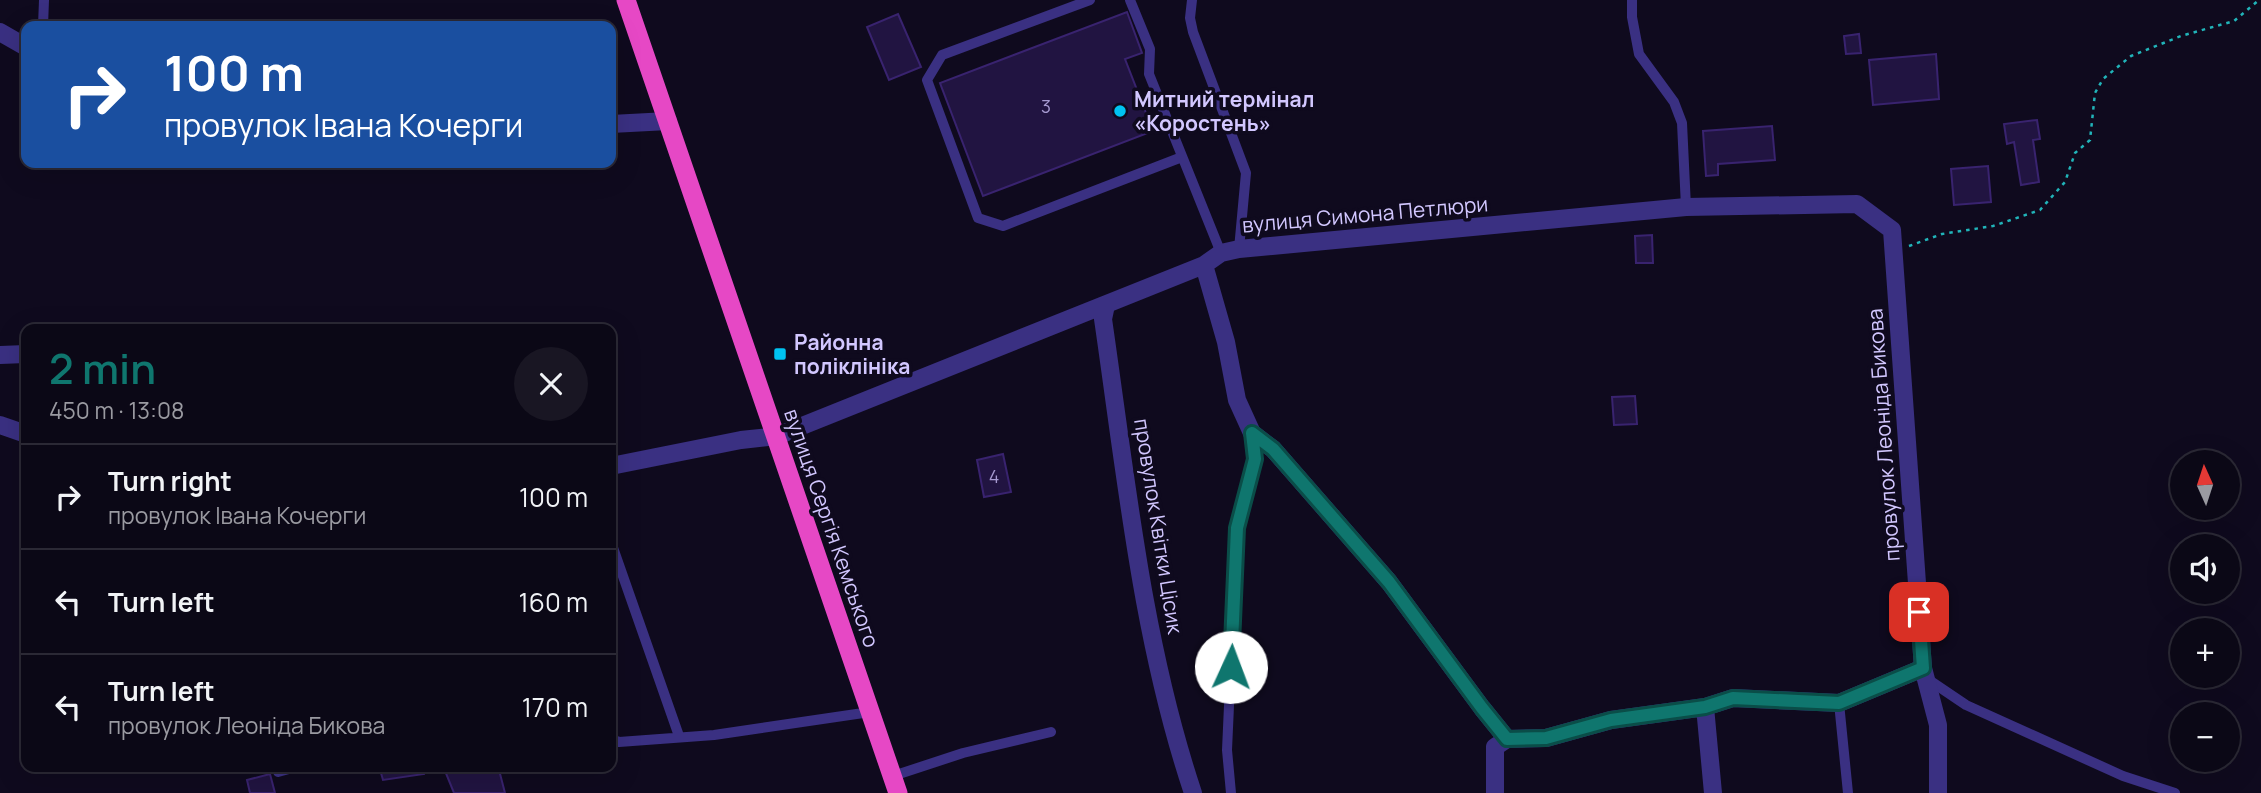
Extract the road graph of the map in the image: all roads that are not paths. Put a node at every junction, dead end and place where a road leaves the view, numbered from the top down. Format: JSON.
{"nodes":[{"id":1,"x":44,"y":0,"type":"edge"},
{"id":2,"x":626,"y":0,"type":"edge"},
{"id":3,"x":1090,"y":0,"type":"edge"},
{"id":4,"x":1130,"y":0,"type":"edge"},
{"id":5,"x":1192,"y":0,"type":"edge"},
{"id":6,"x":1632,"y":0,"type":"edge"},
{"id":7,"x":43,"y":21,"type":"edge"},
{"id":8,"x":0,"y":32,"type":"edge"},
{"id":9,"x":21,"y":44,"type":"edge"},
{"id":10,"x":668,"y":121,"type":"junction"},
{"id":11,"x":616,"y":124,"type":"edge"},
{"id":12,"x":1182,"y":157,"type":"junction"},
{"id":13,"x":1826,"y":204,"type":"joint"},
{"id":14,"x":1686,"y":207,"type":"junction"},
{"id":15,"x":1230,"y":251,"type":"junction"},
{"id":16,"x":1204,"y":265,"type":"junction"},
{"id":17,"x":1106,"y":305,"type":"junction"},
{"id":18,"x":21,"y":354,"type":"edge"},
{"id":19,"x":0,"y":355,"type":"edge"},
{"id":20,"x":0,"y":425,"type":"edge"},
{"id":21,"x":21,"y":432,"type":"edge"},
{"id":22,"x":1252,"y":433,"type":"junction"},
{"id":23,"x":777,"y":436,"type":"junction"},
{"id":24,"x":616,"y":465,"type":"edge"},
{"id":25,"x":616,"y":556,"type":"edge"},
{"id":26,"x":1924,"y":673,"type":"junction"},
{"id":27,"x":1839,"y":703,"type":"junction"},
{"id":28,"x":1705,"y":707,"type":"junction"},
{"id":29,"x":870,"y":712,"type":"junction"},
{"id":30,"x":1051,"y":732,"type":"dead end"},
{"id":31,"x":679,"y":736,"type":"junction"},
{"id":32,"x":1507,"y":739,"type":"junction"},
{"id":33,"x":616,"y":741,"type":"edge"},
{"id":34,"x":895,"y":785,"type":"edge"},
{"id":35,"x":1193,"y":793,"type":"edge"},
{"id":36,"x":1231,"y":793,"type":"edge"},
{"id":37,"x":1495,"y":793,"type":"edge"},
{"id":38,"x":1713,"y":793,"type":"edge"},
{"id":39,"x":1848,"y":793,"type":"edge"},
{"id":40,"x":1938,"y":793,"type":"edge"},
{"id":41,"x":2175,"y":793,"type":"edge"}],
"edges":[{"from":1,"to":7,"type":"lane"},
{"from":2,"to":10,"type":"highway","name":"вулиця Сергія Кемського"},
{"from":3,"to":12,"type":"lane"},
{"from":4,"to":12,"type":"lane"},
{"from":5,"to":15,"type":"lane"},
{"from":6,"to":14,"type":"lane"},
{"from":8,"to":9,"type":"street"},
{"from":10,"to":11,"type":"street"},
{"from":10,"to":23,"type":"highway","name":"вулиця Сергія Кемського"},
{"from":12,"to":15,"type":"lane"},
{"from":13,"to":14,"type":"street","name":"вулиця Симона Петлюри"},
{"from":13,"to":26,"type":"street","name":"провулок Леоніда Бикова"},
{"from":14,"to":15,"type":"street","name":"вулиця Симона Петлюри"},
{"from":15,"to":16,"type":"street","name":"вулиця Симона Петлюри"},
{"from":16,"to":17,"type":"street","name":"вулиця Симона Петлюри"},
{"from":16,"to":22,"type":"street"},
{"from":17,"to":23,"type":"street","name":"вулиця Симона Петлюри"},
{"from":17,"to":35,"type":"street","name":"провулок Квітки Цісик"},
{"from":18,"to":19,"type":"street"},
{"from":20,"to":21,"type":"street"},
{"from":22,"to":32,"type":"street"},
{"from":22,"to":36,"type":"lane"},
{"from":23,"to":24,"type":"street","name":"вулиця Симона Петлюри"},
{"from":23,"to":29,"type":"highway","name":"вулиця Сергія Кемського"},
{"from":25,"to":31,"type":"lane"},
{"from":26,"to":27,"type":"street"},
{"from":26,"to":40,"type":"street","name":"провулок Леоніда Бикова"},
{"from":26,"to":41,"type":"lane"},
{"from":27,"to":28,"type":"street"},
{"from":27,"to":39,"type":"lane"},
{"from":28,"to":32,"type":"street"},
{"from":28,"to":38,"type":"street"},
{"from":29,"to":31,"type":"lane"},
{"from":29,"to":34,"type":"highway","name":"вулиця Сергія Кемського"},
{"from":30,"to":34,"type":"lane"},
{"from":31,"to":33,"type":"lane"},
{"from":32,"to":37,"type":"street"}]}
